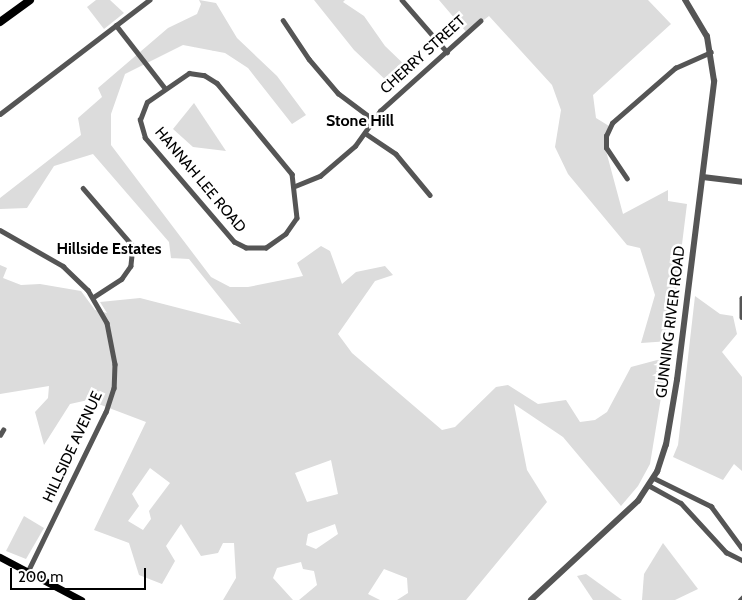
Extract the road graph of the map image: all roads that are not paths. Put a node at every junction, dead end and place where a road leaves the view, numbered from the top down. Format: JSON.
{"nodes":[{"id":1,"x":30,"y":0,"type":"edge"},
{"id":2,"x":149,"y":0,"type":"edge"},
{"id":3,"x":402,"y":0,"type":"edge"},
{"id":4,"x":685,"y":0,"type":"edge"},
{"id":5,"x":283,"y":20,"type":"dead end"},
{"id":6,"x":480,"y":21,"type":"dead end"},
{"id":7,"x":0,"y":22,"type":"edge"},
{"id":8,"x":116,"y":25,"type":"junction"},
{"id":9,"x":447,"y":52,"type":"junction"},
{"id":10,"x":711,"y":52,"type":"junction"},
{"id":11,"x":165,"y":88,"type":"junction"},
{"id":12,"x":0,"y":114,"type":"edge"},
{"id":13,"x":374,"y":120,"type":"junction"},
{"id":14,"x":365,"y":133,"type":"junction"},
{"id":15,"x":703,"y":177,"type":"junction"},
{"id":16,"x":627,"y":179,"type":"dead end"},
{"id":17,"x":742,"y":182,"type":"edge"},
{"id":18,"x":295,"y":186,"type":"junction"},
{"id":19,"x":83,"y":188,"type":"dead end"},
{"id":20,"x":430,"y":195,"type":"dead end"},
{"id":21,"x":0,"y":230,"type":"edge"},
{"id":22,"x":94,"y":297,"type":"junction"},
{"id":23,"x":742,"y":300,"type":"edge"},
{"id":24,"x":742,"y":317,"type":"edge"},
{"id":25,"x":3,"y":430,"type":"dead end"},
{"id":26,"x":0,"y":435,"type":"edge"},
{"id":27,"x":654,"y":478,"type":"junction"},
{"id":28,"x":650,"y":486,"type":"junction"},
{"id":29,"x":742,"y":548,"type":"edge"},
{"id":30,"x":0,"y":557,"type":"edge"},
{"id":31,"x":742,"y":560,"type":"edge"},
{"id":32,"x":28,"y":572,"type":"junction"},
{"id":33,"x":81,"y":600,"type":"edge"},
{"id":34,"x":531,"y":600,"type":"edge"}],
"edges":[{"from":1,"to":7,"type":"highway"},
{"from":2,"to":8,"type":"street"},
{"from":3,"to":9,"type":"street"},
{"from":4,"to":10,"type":"street","name":"GUNNING RIVER ROAD"},
{"from":5,"to":13,"type":"street"},
{"from":6,"to":9,"type":"street","name":"CHERRY STREET"},
{"from":8,"to":11,"type":"street"},
{"from":8,"to":12,"type":"street"},
{"from":9,"to":13,"type":"street","name":"CHERRY STREET"},
{"from":10,"to":15,"type":"street","name":"GUNNING RIVER ROAD"},
{"from":10,"to":16,"type":"street"},
{"from":11,"to":18,"type":"street","name":"HANNAH LEE ROAD"},
{"from":11,"to":18,"type":"street","name":"HANNAH LEE ROAD"},
{"from":13,"to":14,"type":"street","name":"CHERRY STREET"},
{"from":14,"to":18,"type":"street","name":"CHERRY STREET"},
{"from":14,"to":20,"type":"street"},
{"from":15,"to":17,"type":"street"},
{"from":15,"to":27,"type":"street","name":"GUNNING RIVER ROAD"},
{"from":19,"to":22,"type":"street"},
{"from":21,"to":22,"type":"street","name":"HILLSIDE AVENUE"},
{"from":22,"to":32,"type":"street","name":"HILLSIDE AVENUE"},
{"from":23,"to":24,"type":"street"},
{"from":25,"to":26,"type":"street"},
{"from":27,"to":28,"type":"street","name":"GUNNING RIVER ROAD"},
{"from":27,"to":29,"type":"street"},
{"from":28,"to":31,"type":"street"},
{"from":28,"to":34,"type":"street","name":"GUNNING RIVER ROAD"},
{"from":30,"to":32,"type":"main road"},
{"from":32,"to":33,"type":"main road"}]}
